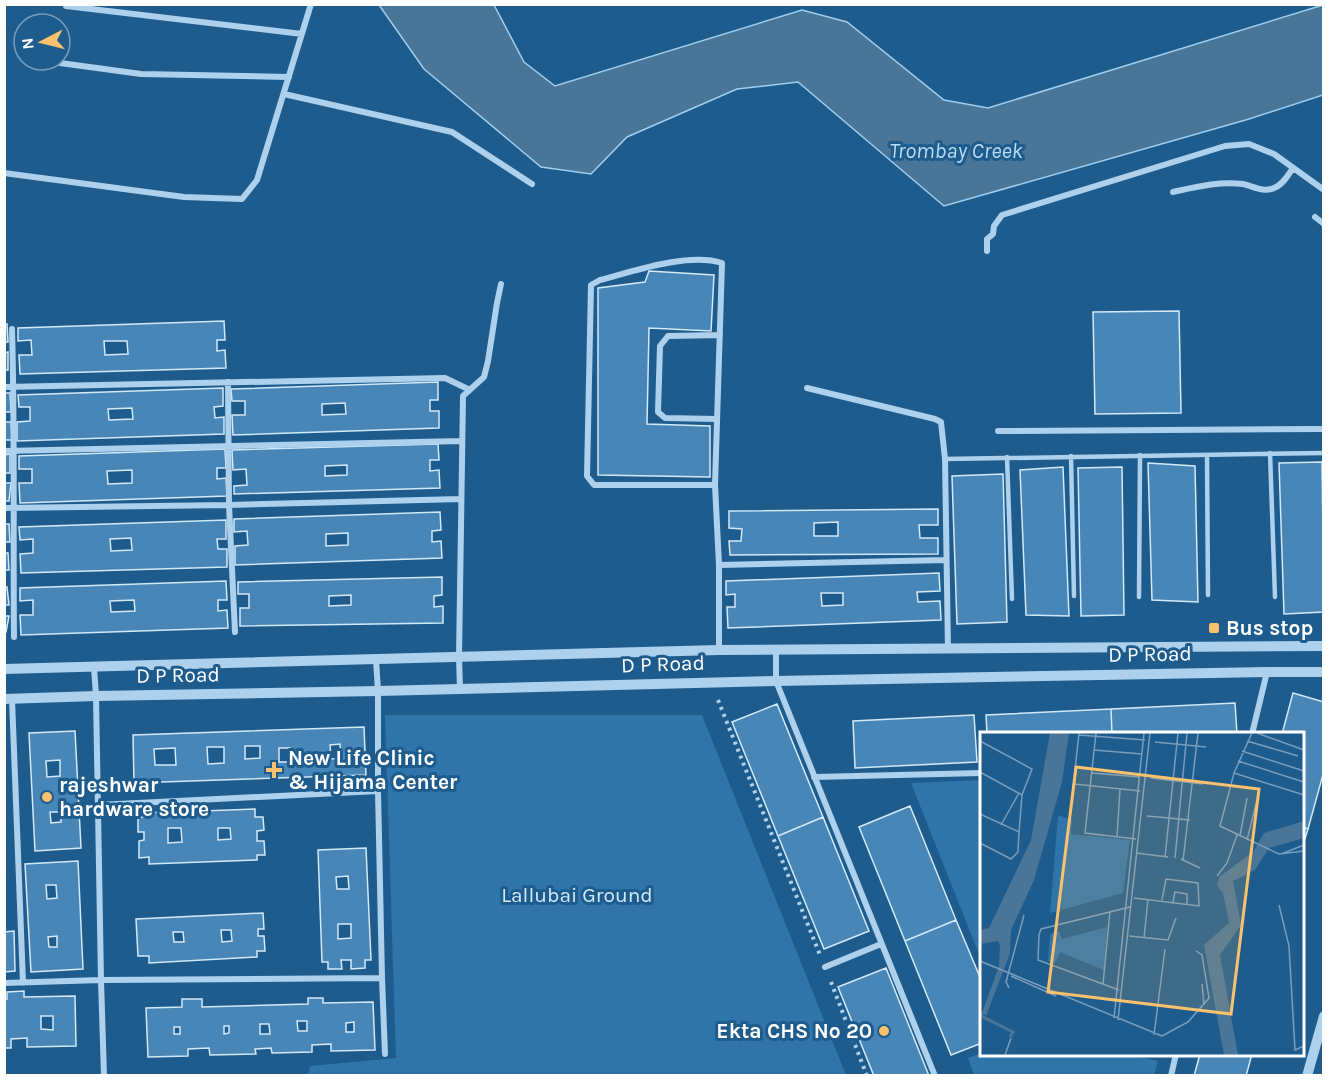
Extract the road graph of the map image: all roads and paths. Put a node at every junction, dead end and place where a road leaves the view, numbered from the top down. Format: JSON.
{"nodes":[{"id":1,"x":310,"y":4,"type":"edge"},
{"id":2,"x":66,"y":6,"type":"edge"},
{"id":3,"x":302,"y":34,"type":"junction"},
{"id":4,"x":72,"y":65,"type":"edge"},
{"id":5,"x":289,"y":77,"type":"junction"},
{"id":6,"x":284,"y":94,"type":"junction"},
{"id":7,"x":1293,"y":168,"type":"junction"},
{"id":8,"x":4,"y":172,"type":"edge"},
{"id":9,"x":532,"y":184,"type":"dead end"},
{"id":10,"x":1323,"y":190,"type":"edge"},
{"id":11,"x":1173,"y":192,"type":"dead end"},
{"id":12,"x":1315,"y":217,"type":"dead end"},
{"id":13,"x":1323,"y":224,"type":"edge"},
{"id":14,"x":987,"y":251,"type":"dead end"},
{"id":15,"x":501,"y":284,"type":"dead end"},
{"id":16,"x":12,"y":329,"type":"dead end"},
{"id":17,"x":720,"y":335,"type":"junction"},
{"id":18,"x":228,"y":382,"type":"junction"},
{"id":19,"x":14,"y":386,"type":"junction"},
{"id":20,"x":4,"y":387,"type":"edge"},
{"id":21,"x":807,"y":388,"type":"dead end"},
{"id":22,"x":470,"y":390,"type":"junction"},
{"id":23,"x":717,"y":419,"type":"junction"},
{"id":24,"x":1323,"y":429,"type":"edge"},
{"id":25,"x":998,"y":431,"type":"dead end"},
{"id":26,"x":462,"y":441,"type":"junction"},
{"id":27,"x":228,"y":446,"type":"junction"},
{"id":28,"x":4,"y":451,"type":"edge"},
{"id":29,"x":14,"y":451,"type":"junction"},
{"id":30,"x":1270,"y":453,"type":"junction"},
{"id":31,"x":1323,"y":453,"type":"edge"},
{"id":32,"x":1207,"y":454,"type":"junction"},
{"id":33,"x":1140,"y":455,"type":"junction"},
{"id":34,"x":1071,"y":456,"type":"junction"},
{"id":35,"x":1007,"y":457,"type":"junction"},
{"id":36,"x":945,"y":459,"type":"junction"},
{"id":37,"x":715,"y":485,"type":"junction"},
{"id":38,"x":462,"y":499,"type":"junction"},
{"id":39,"x":229,"y":505,"type":"junction"},
{"id":40,"x":4,"y":508,"type":"edge"},
{"id":41,"x":13,"y":508,"type":"junction"},
{"id":42,"x":946,"y":560,"type":"junction"},
{"id":43,"x":719,"y":565,"type":"junction"},
{"id":44,"x":1074,"y":596,"type":"dead end"},
{"id":45,"x":1208,"y":596,"type":"dead end"},
{"id":46,"x":1139,"y":597,"type":"dead end"},
{"id":47,"x":1275,"y":597,"type":"dead end"},
{"id":48,"x":1012,"y":599,"type":"dead end"},
{"id":49,"x":235,"y":632,"type":"dead end"},
{"id":50,"x":14,"y":637,"type":"dead end"},
{"id":51,"x":1323,"y":646,"type":"edge"},
{"id":52,"x":948,"y":649,"type":"junction"},
{"id":53,"x":719,"y":650,"type":"junction"},
{"id":54,"x":776,"y":650,"type":"junction"},
{"id":55,"x":459,"y":657,"type":"junction"},
{"id":56,"x":376,"y":659,"type":"junction"},
{"id":57,"x":94,"y":667,"type":"junction"},
{"id":58,"x":4,"y":669,"type":"edge"},
{"id":59,"x":1268,"y":672,"type":"junction"},
{"id":60,"x":1323,"y":672,"type":"edge"},
{"id":61,"x":776,"y":681,"type":"junction"},
{"id":62,"x":711,"y":683,"type":"junction"},
{"id":63,"x":459,"y":689,"type":"junction"},
{"id":64,"x":378,"y":691,"type":"junction"},
{"id":65,"x":96,"y":696,"type":"junction"},
{"id":66,"x":8,"y":699,"type":"edge"},
{"id":67,"x":1253,"y":732,"type":"edge"},
{"id":68,"x":980,"y":774,"type":"edge"},
{"id":69,"x":814,"y":777,"type":"junction"},
{"id":70,"x":378,"y":792,"type":"junction"},
{"id":71,"x":98,"y":805,"type":"junction"},
{"id":72,"x":881,"y":944,"type":"junction"},
{"id":73,"x":825,"y":967,"type":"junction"},
{"id":74,"x":382,"y":978,"type":"junction"},
{"id":75,"x":101,"y":980,"type":"junction"},
{"id":76,"x":4,"y":983,"type":"edge"},
{"id":77,"x":23,"y":983,"type":"junction"},
{"id":78,"x":1323,"y":1016,"type":"edge"},
{"id":79,"x":385,"y":1054,"type":"dead end"},
{"id":80,"x":1176,"y":1056,"type":"edge"},
{"id":81,"x":104,"y":1076,"type":"edge"},
{"id":82,"x":867,"y":1076,"type":"edge"},
{"id":83,"x":935,"y":1076,"type":"edge"},
{"id":84,"x":1171,"y":1076,"type":"edge"},
{"id":85,"x":1307,"y":1076,"type":"edge"}],
"edges":[{"from":1,"to":3,"type":"street"},
{"from":2,"to":3,"type":"street"},
{"from":3,"to":5,"type":"street"},
{"from":4,"to":5,"type":"street"},
{"from":5,"to":6,"type":"street"},
{"from":6,"to":8,"type":"street"},
{"from":6,"to":9,"type":"street"},
{"from":7,"to":10,"type":"street"},
{"from":7,"to":11,"type":"street"},
{"from":7,"to":14,"type":"street"},
{"from":12,"to":13,"type":"street"},
{"from":15,"to":22,"type":"street"},
{"from":16,"to":19,"type":"street"},
{"from":17,"to":23,"type":"street"},
{"from":17,"to":23,"type":"street"},
{"from":17,"to":37,"type":"street"},
{"from":18,"to":19,"type":"street"},
{"from":18,"to":22,"type":"street"},
{"from":18,"to":27,"type":"street"},
{"from":19,"to":20,"type":"street"},
{"from":19,"to":29,"type":"street"},
{"from":21,"to":36,"type":"street"},
{"from":22,"to":26,"type":"street"},
{"from":23,"to":37,"type":"street"},
{"from":24,"to":25,"type":"street"},
{"from":26,"to":27,"type":"street"},
{"from":26,"to":38,"type":"street"},
{"from":27,"to":29,"type":"street"},
{"from":27,"to":39,"type":"street"},
{"from":28,"to":29,"type":"street"},
{"from":29,"to":41,"type":"street"},
{"from":30,"to":31,"type":"lane"},
{"from":30,"to":32,"type":"lane"},
{"from":30,"to":47,"type":"lane"},
{"from":32,"to":33,"type":"lane"},
{"from":32,"to":45,"type":"lane"},
{"from":33,"to":34,"type":"lane"},
{"from":33,"to":46,"type":"lane"},
{"from":34,"to":35,"type":"lane"},
{"from":34,"to":44,"type":"lane"},
{"from":35,"to":36,"type":"lane"},
{"from":35,"to":48,"type":"lane"},
{"from":36,"to":42,"type":"street"},
{"from":37,"to":43,"type":"street"},
{"from":38,"to":39,"type":"street"},
{"from":38,"to":55,"type":"street"},
{"from":39,"to":41,"type":"street"},
{"from":39,"to":49,"type":"street"},
{"from":40,"to":41,"type":"street"},
{"from":41,"to":50,"type":"street"},
{"from":42,"to":43,"type":"street"},
{"from":42,"to":52,"type":"street"},
{"from":43,"to":53,"type":"street"},
{"from":51,"to":52,"type":"street","name":"D P Road"},
{"from":52,"to":54,"type":"street","name":"D P Road"},
{"from":53,"to":54,"type":"street","name":"D P Road"},
{"from":53,"to":55,"type":"street","name":"D P Road"},
{"from":54,"to":61,"type":"street"},
{"from":55,"to":56,"type":"street","name":"D P Road"},
{"from":55,"to":63,"type":"street"},
{"from":56,"to":57,"type":"street","name":"D P Road"},
{"from":56,"to":64,"type":"street"},
{"from":57,"to":58,"type":"street","name":"D P Road"},
{"from":57,"to":65,"type":"street"},
{"from":59,"to":60,"type":"street","name":"D P Road"},
{"from":59,"to":61,"type":"street","name":"D P Road"},
{"from":59,"to":67,"type":"street"},
{"from":61,"to":62,"type":"street","name":"D P Road"},
{"from":61,"to":69,"type":"street"},
{"from":62,"to":63,"type":"street","name":"D P Road"},
{"from":62,"to":73,"type":"path"},
{"from":63,"to":64,"type":"street","name":"D P Road"},
{"from":64,"to":65,"type":"street","name":"D P Road"},
{"from":64,"to":70,"type":"street"},
{"from":65,"to":66,"type":"street","name":"D P Road"},
{"from":65,"to":71,"type":"street"},
{"from":66,"to":77,"type":"street"},
{"from":68,"to":69,"type":"street"},
{"from":69,"to":72,"type":"street"},
{"from":70,"to":71,"type":"street"},
{"from":70,"to":74,"type":"street"},
{"from":71,"to":75,"type":"street"},
{"from":72,"to":73,"type":"street"},
{"from":72,"to":83,"type":"street"},
{"from":73,"to":82,"type":"path"},
{"from":74,"to":75,"type":"street"},
{"from":74,"to":79,"type":"street"},
{"from":75,"to":77,"type":"street"},
{"from":75,"to":81,"type":"street"},
{"from":76,"to":77,"type":"street"},
{"from":78,"to":85,"type":"street"},
{"from":80,"to":84,"type":"street"}]}
